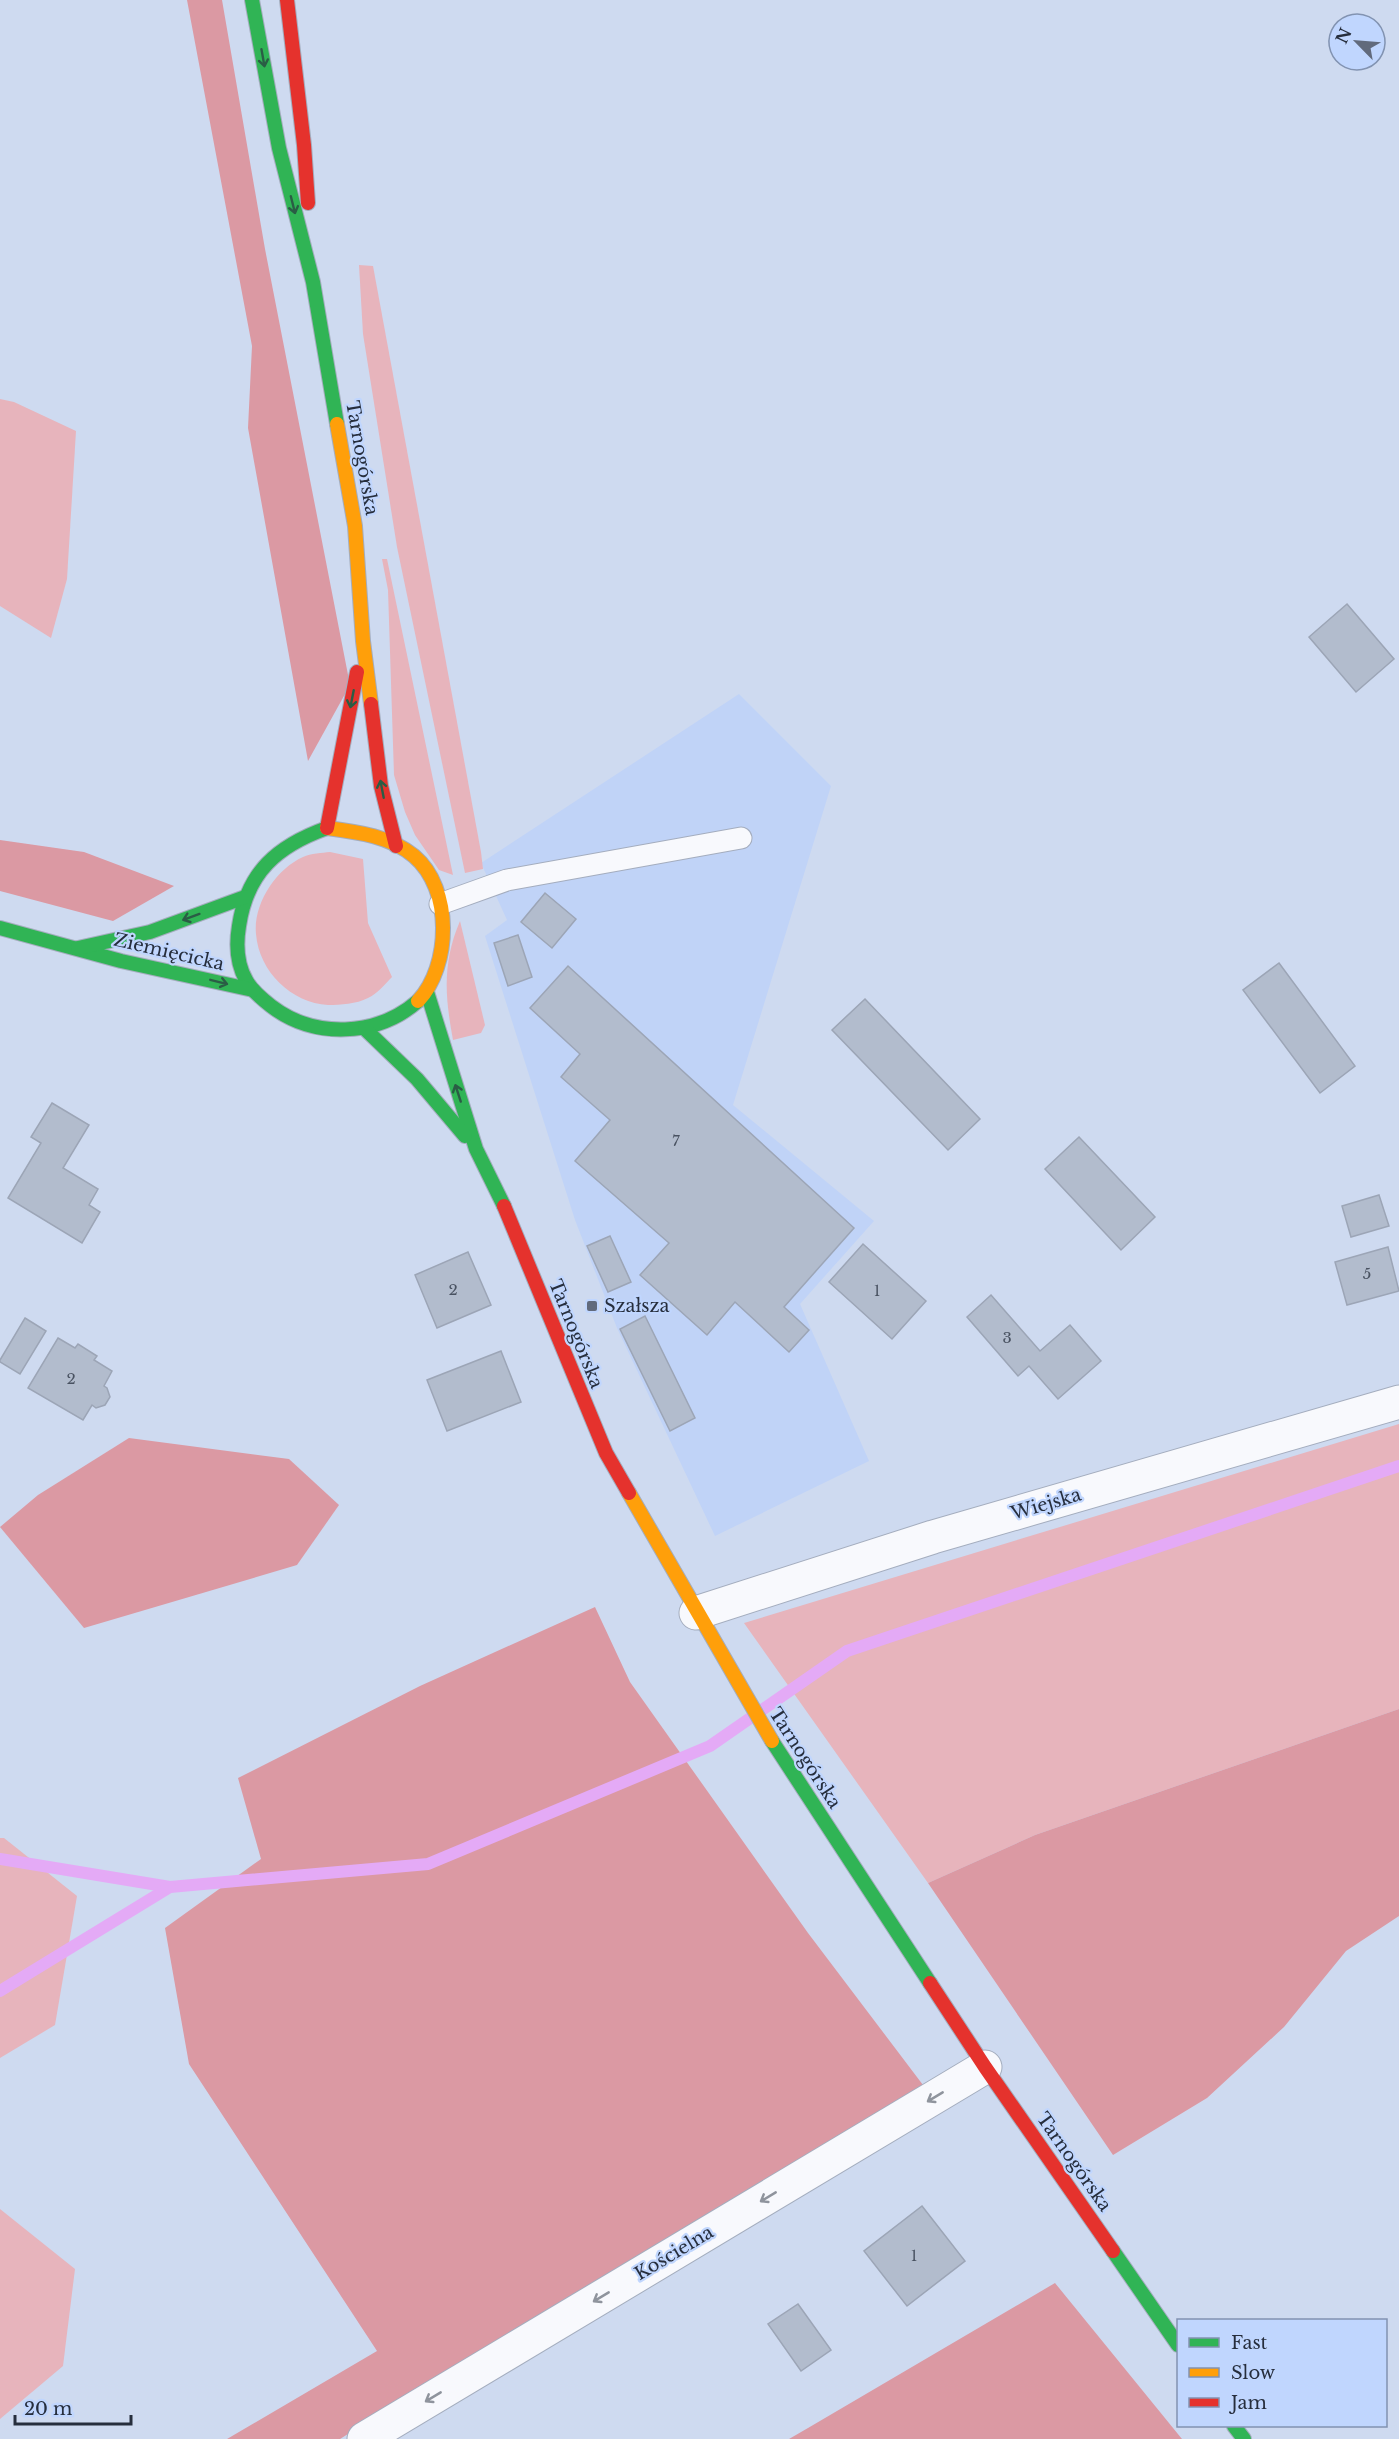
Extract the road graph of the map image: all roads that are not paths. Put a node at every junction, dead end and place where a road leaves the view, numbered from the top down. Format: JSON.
{"nodes":[{"id":1,"x":252,"y":0,"type":"edge"},
{"id":2,"x":287,"y":0,"type":"edge"},
{"id":3,"x":313,"y":282,"type":"junction"},
{"id":4,"x":363,"y":641,"type":"junction"},
{"id":5,"x":327,"y":828,"type":"junction"},
{"id":6,"x":741,"y":838,"type":"dead end"},
{"id":7,"x":396,"y":846,"type":"junction"},
{"id":8,"x":245,"y":897,"type":"junction"},
{"id":9,"x":440,"y":904,"type":"junction"},
{"id":10,"x":0,"y":928,"type":"edge"},
{"id":11,"x":78,"y":948,"type":"junction"},
{"id":12,"x":253,"y":990,"type":"junction"},
{"id":13,"x":428,"y":992,"type":"junction"},
{"id":14,"x":365,"y":1029,"type":"junction"},
{"id":15,"x":476,"y":1149,"type":"junction"},
{"id":16,"x":1399,"y":1402,"type":"edge"},
{"id":17,"x":696,"y":1613,"type":"junction"},
{"id":18,"x":986,"y":2067,"type":"junction"},
{"id":19,"x":1177,"y":2342,"type":"edge"},
{"id":20,"x":1235,"y":2427,"type":"edge"},
{"id":21,"x":364,"y":2439,"type":"edge"},
{"id":22,"x":1244,"y":2439,"type":"edge"}],
"edges":[{"from":1,"to":3,"type":"main road","name":"Tarnogórska","one_way":true},
{"from":2,"to":3,"type":"main road","name":"Tarnogórska"},
{"from":3,"to":4,"type":"main road","name":"Tarnogórska"},
{"from":4,"to":5,"type":"main road","name":"Tarnogórska","one_way":true},
{"from":7,"to":4,"type":"main road","name":"Tarnogórska","one_way":true},
{"from":5,"to":7,"type":"main road"},
{"from":5,"to":8,"type":"main road"},
{"from":6,"to":9,"type":"lane"},
{"from":7,"to":9,"type":"main road"},
{"from":8,"to":11,"type":"main road","name":"Ziemięcicka","one_way":true},
{"from":8,"to":12,"type":"main road"},
{"from":9,"to":13,"type":"main road"},
{"from":10,"to":11,"type":"main road","name":"Ziemięcicka"},
{"from":11,"to":12,"type":"main road","name":"Ziemięcicka","one_way":true},
{"from":12,"to":14,"type":"main road"},
{"from":13,"to":14,"type":"main road"},
{"from":15,"to":13,"type":"main road","name":"Tarnogórska","one_way":true},
{"from":14,"to":15,"type":"main road","name":"Tarnogórska"},
{"from":15,"to":17,"type":"main road","name":"Tarnogórska"},
{"from":16,"to":17,"type":"street","name":"Wiejska"},
{"from":17,"to":18,"type":"main road","name":"Tarnogórska"},
{"from":18,"to":19,"type":"main road","name":"Tarnogórska"},
{"from":18,"to":21,"type":"street","name":"Kościelna","one_way":true},
{"from":20,"to":22,"type":"main road"}]}
